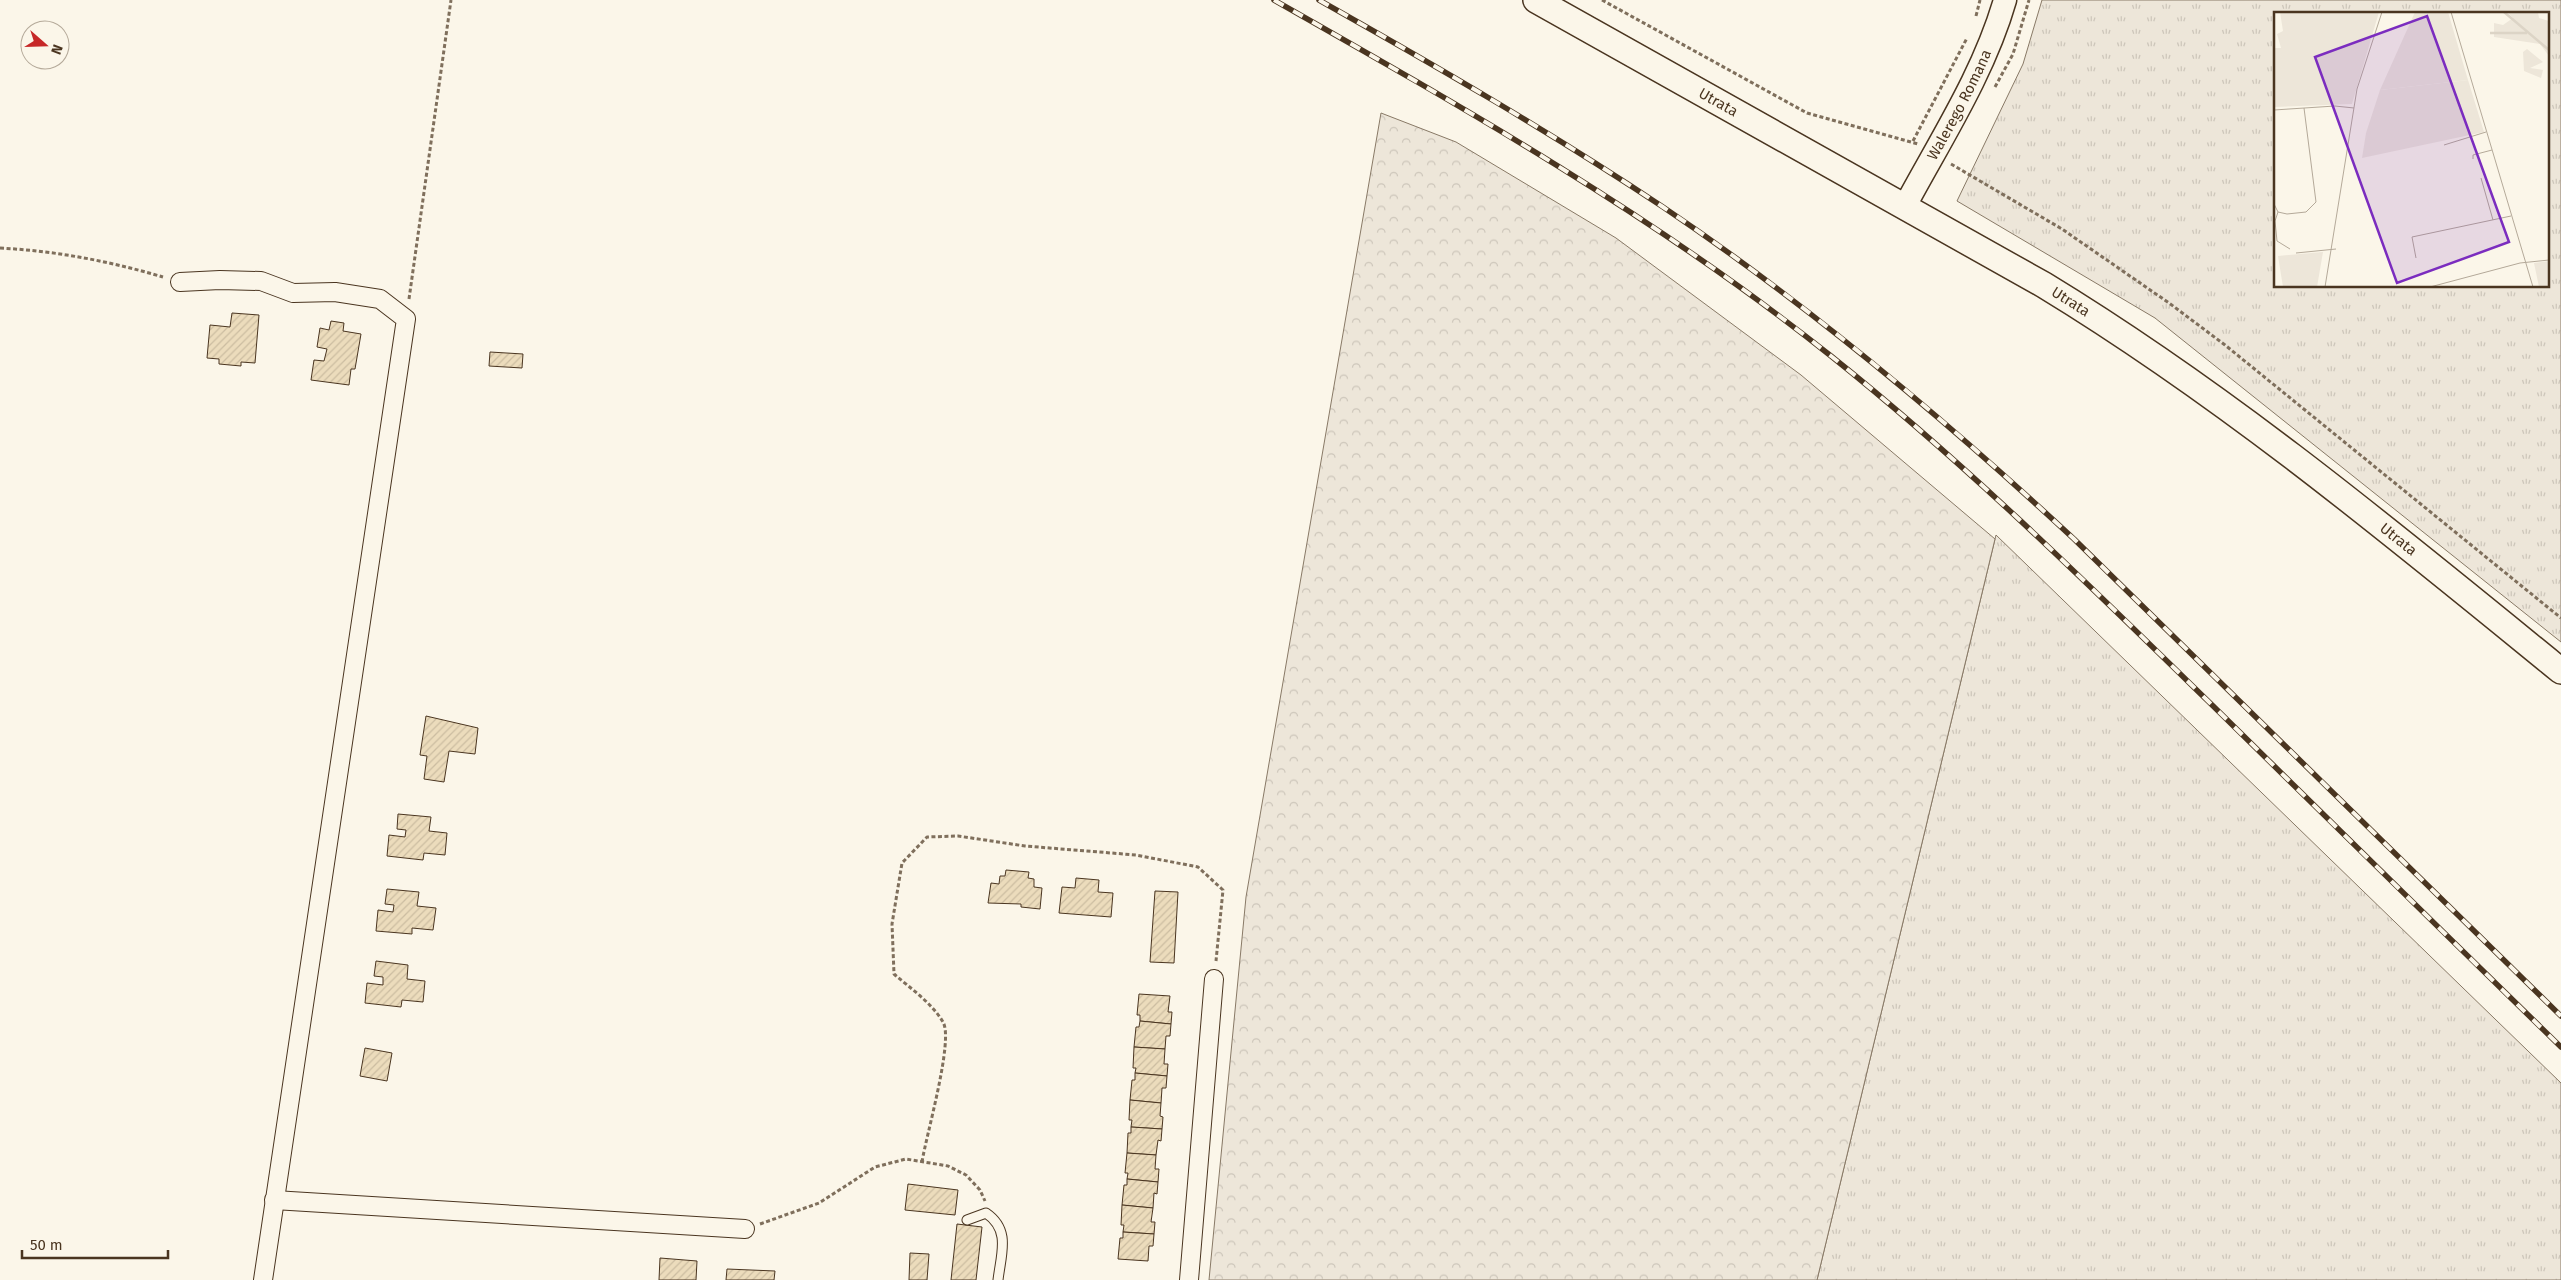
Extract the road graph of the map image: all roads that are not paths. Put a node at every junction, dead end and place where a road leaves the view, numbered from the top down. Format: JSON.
{"nodes":[{"id":1,"x":1536,"y":0,"type":"edge"},
{"id":2,"x":2005,"y":0,"type":"edge"},
{"id":3,"x":1905,"y":206,"type":"junction"},
{"id":4,"x":180,"y":282,"type":"road end"},
{"id":5,"x":2561,"y":670,"type":"edge"},
{"id":6,"x":1214,"y":979,"type":"road end"},
{"id":7,"x":274,"y":1200,"type":"junction"},
{"id":8,"x":967,"y":1220,"type":"dead end"},
{"id":9,"x":745,"y":1229,"type":"road end"},
{"id":10,"x":263,"y":1280,"type":"edge"},
{"id":11,"x":998,"y":1280,"type":"edge"},
{"id":12,"x":1189,"y":1280,"type":"edge"}],
"edges":[{"from":1,"to":3,"type":"main road","name":"Utrata"},
{"from":2,"to":3,"type":"street","name":"Walerego Romana"},
{"from":3,"to":5,"type":"main road","name":"Utrata"},
{"from":4,"to":7,"type":"street"},
{"from":6,"to":12,"type":"street"},
{"from":7,"to":9,"type":"street"},
{"from":7,"to":10,"type":"street"},
{"from":8,"to":11,"type":"lane"}]}
